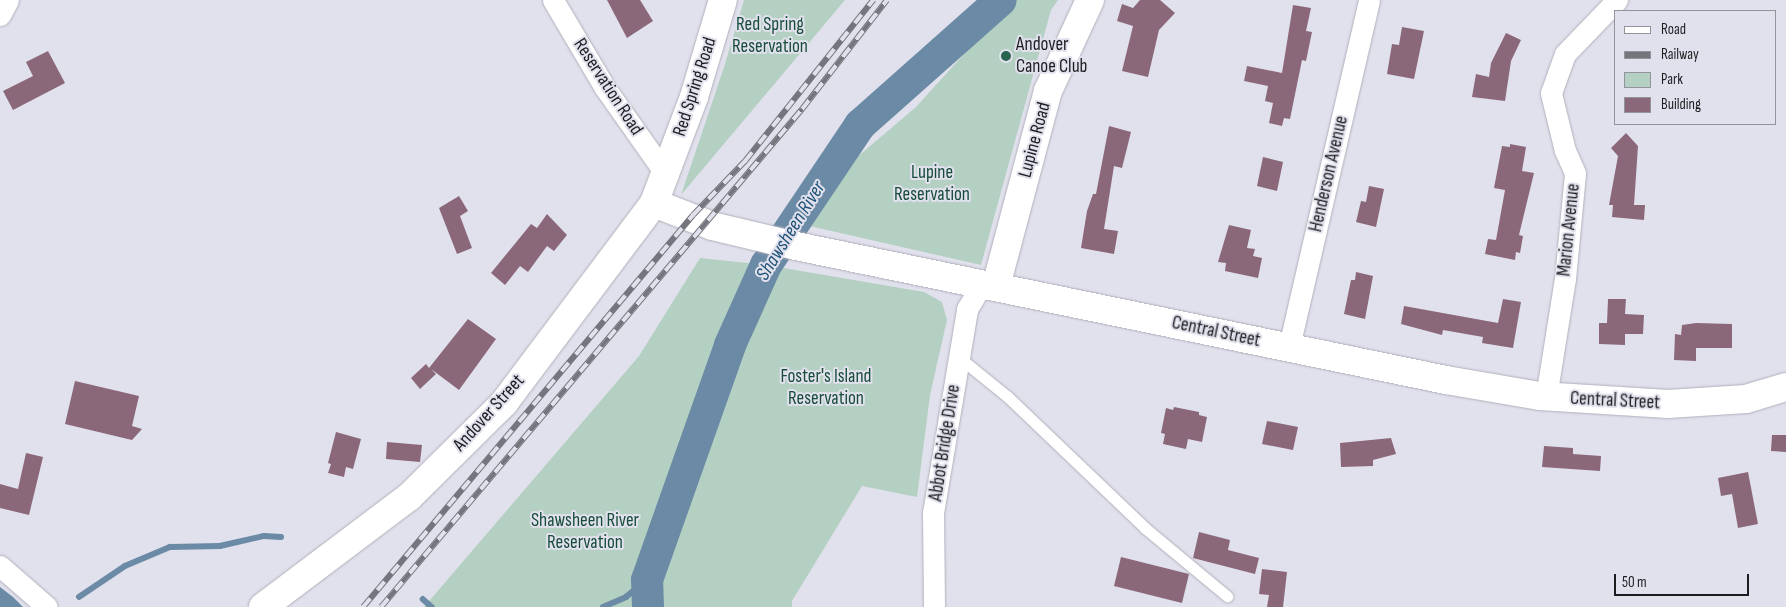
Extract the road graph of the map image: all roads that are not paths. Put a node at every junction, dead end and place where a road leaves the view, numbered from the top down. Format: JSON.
{"nodes":[{"id":1,"x":8,"y":0,"type":"edge"},
{"id":2,"x":553,"y":0,"type":"edge"},
{"id":3,"x":723,"y":0,"type":"edge"},
{"id":4,"x":1090,"y":0,"type":"edge"},
{"id":5,"x":1369,"y":0,"type":"edge"},
{"id":6,"x":1617,"y":0,"type":"edge"},
{"id":7,"x":0,"y":15,"type":"edge"},
{"id":8,"x":666,"y":173,"type":"junction"},
{"id":9,"x":654,"y":203,"type":"junction"},
{"id":10,"x":989,"y":285,"type":"junction"},
{"id":11,"x":1289,"y":347,"type":"junction"},
{"id":12,"x":961,"y":359,"type":"junction"},
{"id":13,"x":1786,"y":387,"type":"edge"},
{"id":14,"x":1546,"y":397,"type":"junction"},
{"id":15,"x":0,"y":566,"type":"edge"},
{"id":16,"x":1227,"y":596,"type":"dead end"},
{"id":17,"x":47,"y":607,"type":"edge"},
{"id":18,"x":263,"y":607,"type":"edge"},
{"id":19,"x":934,"y":607,"type":"edge"}],
"edges":[{"from":1,"to":7,"type":"street"},
{"from":2,"to":8,"type":"street","name":"Reservation Road"},
{"from":3,"to":8,"type":"main road","name":"Red Spring Road"},
{"from":4,"to":10,"type":"main road","name":"Lupine Road"},
{"from":5,"to":11,"type":"street","name":"Henderson Avenue"},
{"from":6,"to":14,"type":"street","name":"Marion Avenue"},
{"from":8,"to":9,"type":"main road","name":"Andover Street"},
{"from":9,"to":10,"type":"main road","name":"Central Street"},
{"from":9,"to":18,"type":"main road","name":"Andover Street"},
{"from":10,"to":11,"type":"main road","name":"Central Street"},
{"from":10,"to":12,"type":"street","name":"Abbot Bridge Drive"},
{"from":11,"to":14,"type":"main road","name":"Central Street"},
{"from":12,"to":16,"type":"lane"},
{"from":12,"to":19,"type":"street","name":"Abbot Bridge Drive"},
{"from":13,"to":14,"type":"main road","name":"Central Street"},
{"from":15,"to":17,"type":"street"}]}
